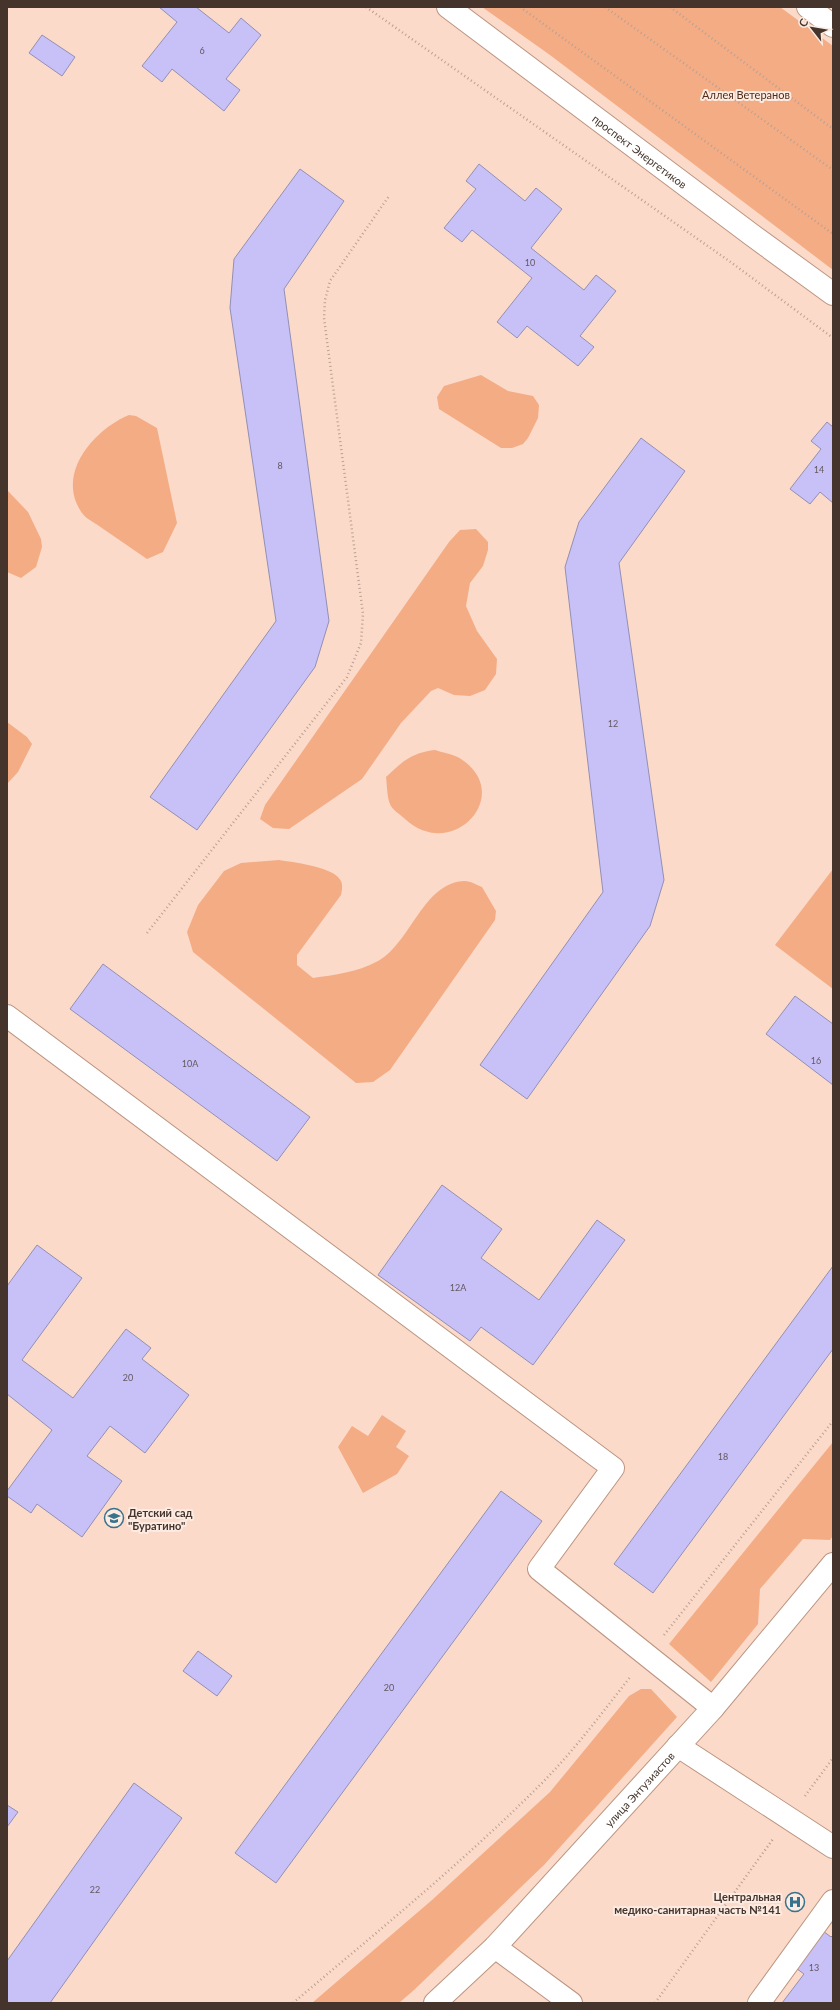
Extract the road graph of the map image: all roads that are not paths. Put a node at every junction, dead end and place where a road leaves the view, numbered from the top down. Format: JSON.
{"nodes":[{"id":1,"x":448,"y":7,"type":"edge"},
{"id":2,"x":808,"y":7,"type":"edge"},
{"id":3,"x":833,"y":26,"type":"edge"},
{"id":4,"x":833,"y":294,"type":"edge"},
{"id":5,"x":7,"y":1016,"type":"edge"},
{"id":6,"x":833,"y":1564,"type":"edge"},
{"id":7,"x":713,"y":1708,"type":"junction"},
{"id":8,"x":678,"y":1746,"type":"junction"},
{"id":9,"x":833,"y":1847,"type":"edge"},
{"id":10,"x":833,"y":1901,"type":"edge"},
{"id":11,"x":496,"y":1947,"type":"junction"},
{"id":12,"x":435,"y":2003,"type":"edge"},
{"id":13,"x":571,"y":2003,"type":"edge"},
{"id":14,"x":759,"y":2003,"type":"edge"}],
"edges":[{"from":1,"to":4,"type":"main road","name":"проспект Энергетиков"},
{"from":2,"to":3,"type":"main road"},
{"from":5,"to":7,"type":"main road"},
{"from":6,"to":7,"type":"main road","name":"улица Энтузиастов"},
{"from":7,"to":8,"type":"main road","name":"улица Энтузиастов"},
{"from":8,"to":9,"type":"main road"},
{"from":8,"to":11,"type":"main road","name":"улица Энтузиастов"},
{"from":10,"to":14,"type":"main road"},
{"from":11,"to":12,"type":"main road","name":"улица Энтузиастов"},
{"from":11,"to":13,"type":"main road"}]}
